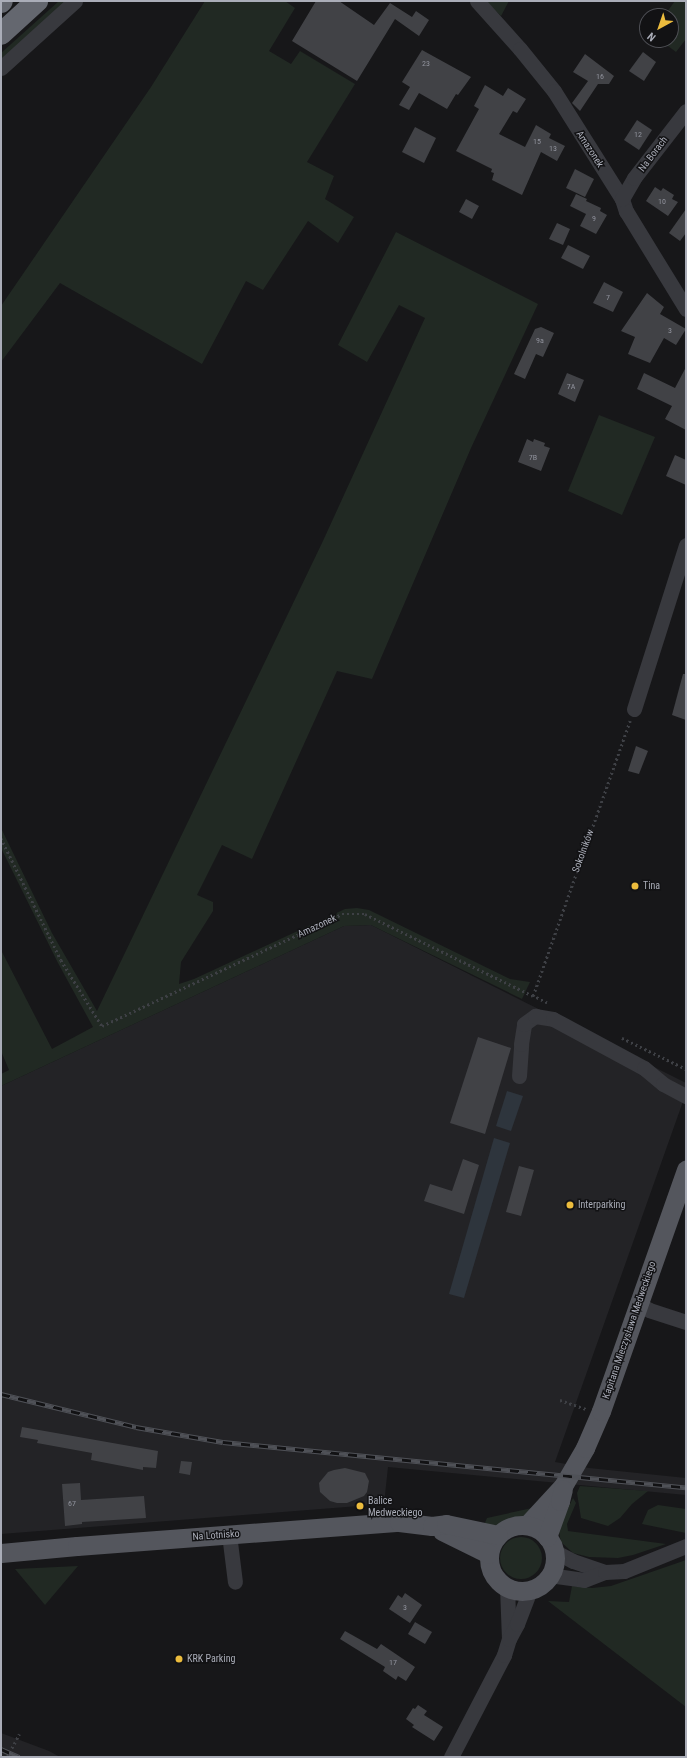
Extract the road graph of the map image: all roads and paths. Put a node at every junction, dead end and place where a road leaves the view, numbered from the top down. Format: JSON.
{"nodes":[{"id":1,"x":37,"y":1,"type":"edge"},
{"id":2,"x":75,"y":1,"type":"edge"},
{"id":3,"x":477,"y":1,"type":"edge"},
{"id":4,"x":1,"y":34,"type":"edge"},
{"id":5,"x":1,"y":68,"type":"edge"},
{"id":6,"x":686,"y":111,"type":"edge"},
{"id":7,"x":622,"y":199,"type":"junction"},
{"id":8,"x":686,"y":309,"type":"edge"},
{"id":9,"x":686,"y":545,"type":"edge"},
{"id":10,"x":634,"y":710,"type":"joint"},
{"id":11,"x":1,"y":838,"type":"edge"},
{"id":12,"x":533,"y":996,"type":"junction"},
{"id":13,"x":554,"y":1006,"type":"dead end"},
{"id":14,"x":618,"y":1036,"type":"dead end"},
{"id":15,"x":686,"y":1069,"type":"edge"},
{"id":16,"x":519,"y":1076,"type":"dead end"},
{"id":17,"x":686,"y":1096,"type":"edge"},
{"id":18,"x":686,"y":1169,"type":"edge"},
{"id":19,"x":638,"y":1303,"type":"junction"},
{"id":20,"x":686,"y":1322,"type":"edge"},
{"id":21,"x":563,"y":1486,"type":"junction"},
{"id":22,"x":527,"y":1525,"type":"junction"},
{"id":23,"x":432,"y":1526,"type":"junction"},
{"id":24,"x":230,"y":1534,"type":"junction"},
{"id":25,"x":498,"y":1535,"type":"junction"},
{"id":26,"x":551,"y":1544,"type":"junction"},
{"id":27,"x":686,"y":1546,"type":"edge"},
{"id":28,"x":1,"y":1553,"type":"edge"},
{"id":29,"x":489,"y":1554,"type":"junction"},
{"id":30,"x":605,"y":1572,"type":"junction"},
{"id":31,"x":549,"y":1575,"type":"junction"},
{"id":32,"x":235,"y":1582,"type":"dead end"},
{"id":33,"x":507,"y":1587,"type":"junction"},
{"id":34,"x":530,"y":1590,"type":"junction"},
{"id":35,"x":509,"y":1639,"type":"junction"},
{"id":36,"x":19,"y":1734,"type":"dead end"},
{"id":37,"x":8,"y":1757,"type":"edge"},
{"id":38,"x":451,"y":1757,"type":"edge"}],
"edges":[{"from":1,"to":4,"type":"highway"},
{"from":2,"to":5,"type":"street"},
{"from":3,"to":7,"type":"street","name":"Amazonek"},
{"from":6,"to":7,"type":"street","name":"Na Borach"},
{"from":7,"to":8,"type":"street","name":"Amazonek"},
{"from":9,"to":10,"type":"street"},
{"from":10,"to":12,"type":"path","name":"Sokolników"},
{"from":11,"to":12,"type":"path","name":"Amazonek"},
{"from":12,"to":13,"type":"path"},
{"from":14,"to":15,"type":"path"},
{"from":16,"to":17,"type":"street"},
{"from":18,"to":19,"type":"main road","name":"Kapitana Mieczysława Medweckiego"},
{"from":19,"to":20,"type":"street"},
{"from":19,"to":21,"type":"main road","name":"Kapitana Mieczysława Medweckiego"},
{"from":21,"to":22,"type":"main road","name":"Kapitana Mieczysława Medweckiego"},
{"from":21,"to":26,"type":"main road","name":"Kapitana Mieczysława Medweckiego"},
{"from":22,"to":25,"type":"main road"},
{"from":22,"to":26,"type":"main road"},
{"from":23,"to":24,"type":"main road","name":"Na Lotnisko"},
{"from":23,"to":25,"type":"main road","name":"Na Lotnisko"},
{"from":23,"to":29,"type":"main road","name":"Na Lotnisko"},
{"from":24,"to":28,"type":"main road","name":"Na Lotnisko"},
{"from":24,"to":32,"type":"street"},
{"from":25,"to":29,"type":"main road"},
{"from":26,"to":30,"type":"street"},
{"from":26,"to":31,"type":"main road"},
{"from":27,"to":30,"type":"street"},
{"from":29,"to":33,"type":"main road"},
{"from":30,"to":31,"type":"street"},
{"from":31,"to":34,"type":"main road"},
{"from":33,"to":34,"type":"main road"},
{"from":33,"to":35,"type":"street"},
{"from":34,"to":35,"type":"street"},
{"from":35,"to":38,"type":"street"},
{"from":36,"to":37,"type":"path"}]}
